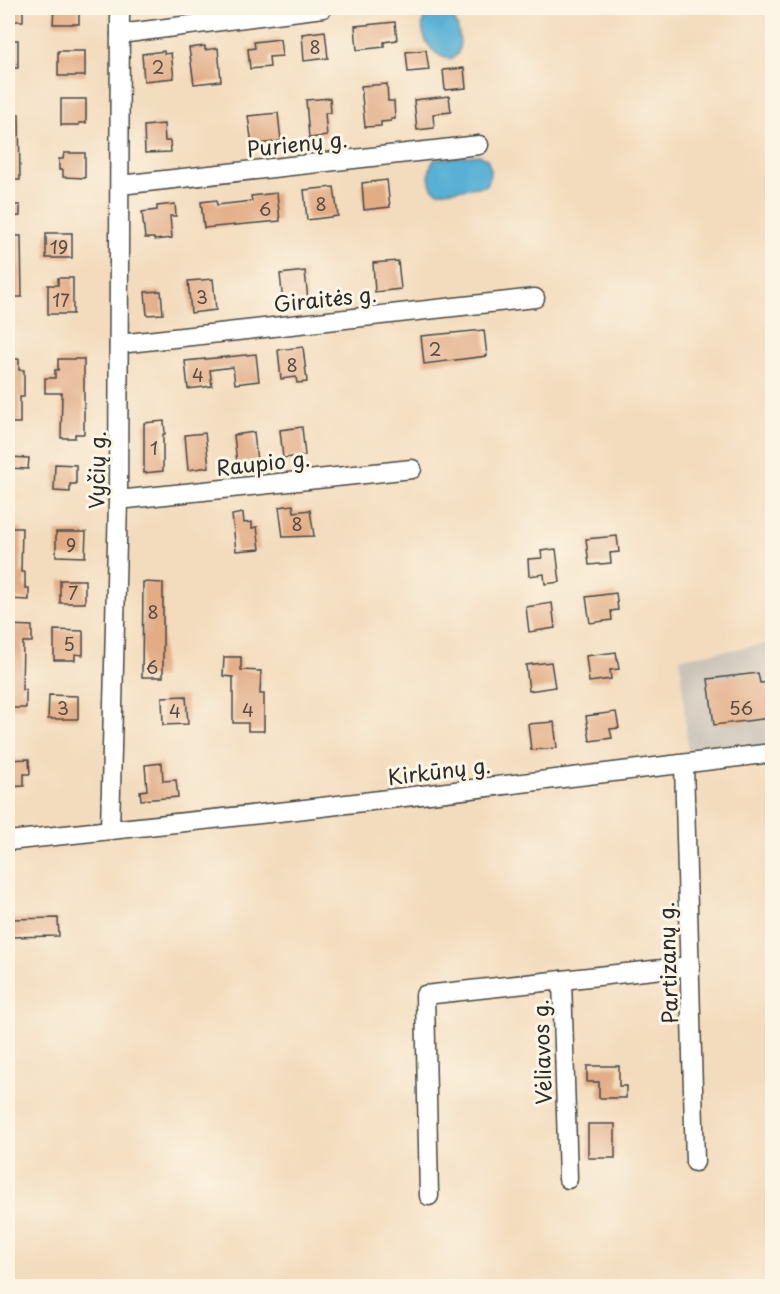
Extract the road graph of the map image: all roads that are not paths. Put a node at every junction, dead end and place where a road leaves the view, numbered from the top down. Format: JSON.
{"nodes":[{"id":1,"x":120,"y":8,"type":"edge"},
{"id":2,"x":323,"y":8,"type":"edge"},
{"id":3,"x":120,"y":34,"type":"junction"},
{"id":4,"x":479,"y":145,"type":"dead end"},
{"id":5,"x":120,"y":185,"type":"junction"},
{"id":6,"x":535,"y":298,"type":"dead end"},
{"id":7,"x":119,"y":344,"type":"junction"},
{"id":8,"x":412,"y":469,"type":"dead end"},
{"id":9,"x":118,"y":500,"type":"junction"},
{"id":10,"x":772,"y":753,"type":"edge"},
{"id":11,"x":684,"y":764,"type":"junction"},
{"id":12,"x":110,"y":830,"type":"junction"},
{"id":13,"x":8,"y":841,"type":"edge"},
{"id":14,"x":690,"y":966,"type":"junction"},
{"id":15,"x":562,"y":980,"type":"junction"},
{"id":16,"x":695,"y":1162,"type":"dead end"},
{"id":17,"x":568,"y":1179,"type":"dead end"},
{"id":18,"x":429,"y":1196,"type":"dead end"}],
"edges":[{"from":1,"to":3,"type":"street","name":"Vyčių g."},
{"from":2,"to":3,"type":"street"},
{"from":3,"to":5,"type":"street","name":"Vyčių g."},
{"from":4,"to":5,"type":"street","name":"Purienų g."},
{"from":5,"to":7,"type":"street","name":"Vyčių g."},
{"from":6,"to":7,"type":"street","name":"Giraitės g."},
{"from":7,"to":9,"type":"street","name":"Vyčių g."},
{"from":8,"to":9,"type":"street","name":"Raupio g."},
{"from":9,"to":12,"type":"street","name":"Vyčių g."},
{"from":10,"to":11,"type":"street","name":"Kirkūnų g."},
{"from":11,"to":12,"type":"street","name":"Kirkūnų g."},
{"from":11,"to":14,"type":"street","name":"Partizanų g."},
{"from":12,"to":13,"type":"street"},
{"from":14,"to":15,"type":"street","name":"Vėliavos g."},
{"from":14,"to":16,"type":"street","name":"Partizanų g."},
{"from":15,"to":17,"type":"street","name":"Vėliavos g."},
{"from":15,"to":18,"type":"street"}]}
